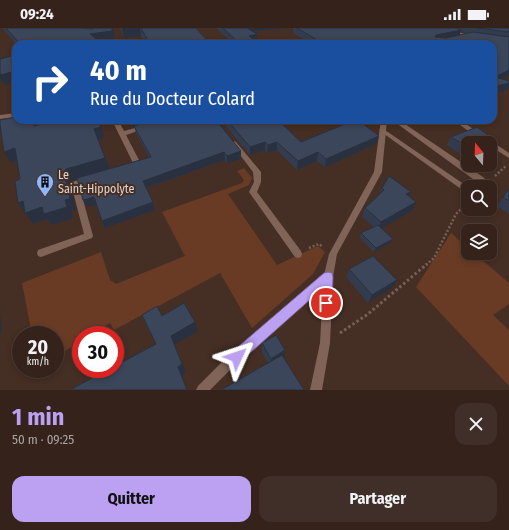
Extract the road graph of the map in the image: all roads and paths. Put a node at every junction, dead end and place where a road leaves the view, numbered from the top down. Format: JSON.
{"nodes":[{"id":1,"x":440,"y":28,"type":"edge"},
{"id":2,"x":470,"y":37,"type":"junction"},
{"id":3,"x":480,"y":38,"type":"edge"},
{"id":4,"x":460,"y":40,"type":"edge"},
{"id":5,"x":12,"y":116,"type":"edge"},
{"id":6,"x":0,"y":117,"type":"edge"},
{"id":7,"x":118,"y":124,"type":"edge"},
{"id":8,"x":156,"y":124,"type":"edge"},
{"id":9,"x":383,"y":124,"type":"edge"},
{"id":10,"x":401,"y":124,"type":"edge"},
{"id":11,"x":462,"y":124,"type":"edge"},
{"id":12,"x":382,"y":130,"type":"junction"},
{"id":13,"x":122,"y":134,"type":"junction"},
{"id":14,"x":480,"y":136,"type":"edge"},
{"id":15,"x":230,"y":138,"type":"edge"},
{"id":16,"x":497,"y":148,"type":"edge"},
{"id":17,"x":509,"y":156,"type":"edge"},
{"id":18,"x":123,"y":168,"type":"edge"},
{"id":19,"x":95,"y":178,"type":"edge"},
{"id":20,"x":481,"y":180,"type":"edge"},
{"id":21,"x":461,"y":185,"type":"edge"},
{"id":22,"x":461,"y":209,"type":"edge"},
{"id":23,"x":41,"y":253,"type":"dead end"},
{"id":24,"x":298,"y":254,"type":"joint"},
{"id":25,"x":333,"y":254,"type":"junction"},
{"id":26,"x":328,"y":277,"type":"junction"},
{"id":27,"x":325,"y":343,"type":"junction"},
{"id":28,"x":202,"y":390,"type":"edge"},
{"id":29,"x":316,"y":390,"type":"edge"}],
"edges":[{"from":1,"to":2,"type":"street"},
{"from":2,"to":3,"type":"street"},
{"from":2,"to":4,"type":"street"},
{"from":5,"to":6,"type":"street"},
{"from":7,"to":13,"type":"street"},
{"from":8,"to":13,"type":"street"},
{"from":9,"to":12,"type":"street"},
{"from":10,"to":20,"type":"street"},
{"from":11,"to":14,"type":"street"},
{"from":12,"to":21,"type":"street"},
{"from":12,"to":25,"type":"street"},
{"from":13,"to":18,"type":"street"},
{"from":15,"to":24,"type":"street"},
{"from":16,"to":17,"type":"street"},
{"from":19,"to":23,"type":"street"},
{"from":22,"to":27,"type":"path"},
{"from":24,"to":25,"type":"path"},
{"from":25,"to":26,"type":"street"},
{"from":26,"to":27,"type":"street"},
{"from":26,"to":28,"type":"street"},
{"from":27,"to":29,"type":"street"}]}
